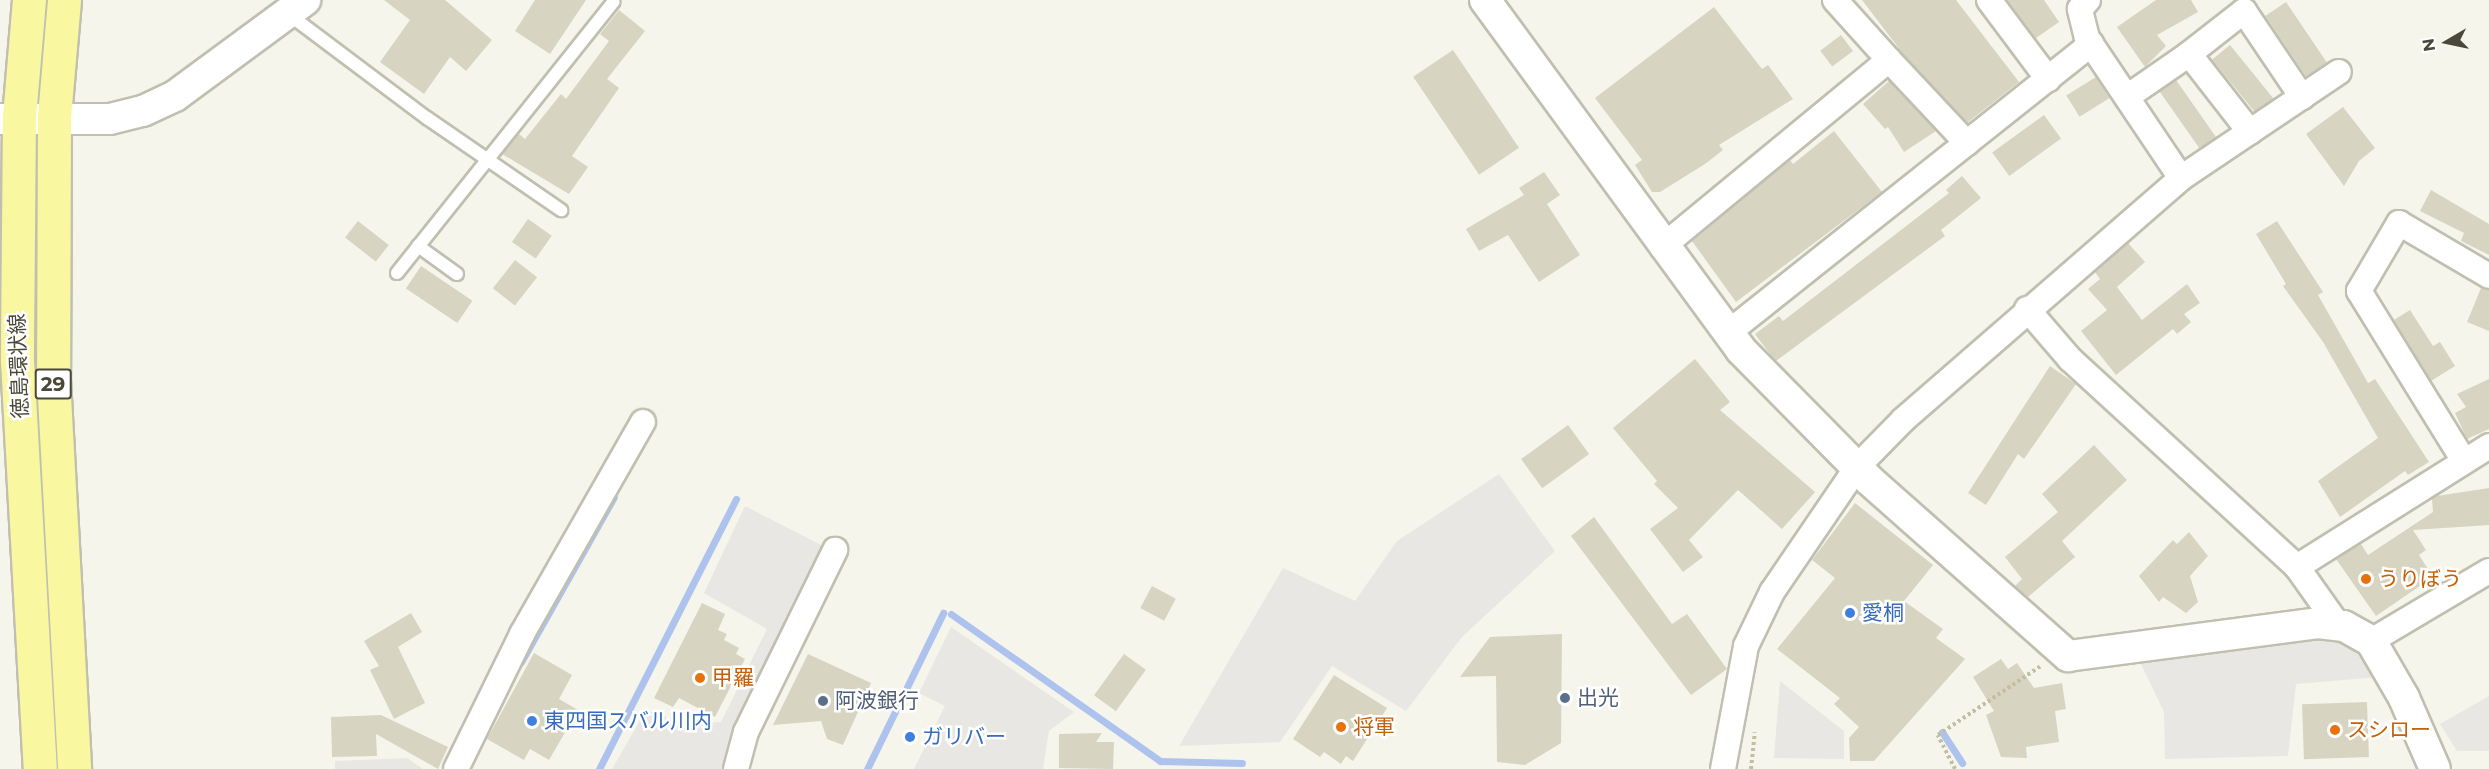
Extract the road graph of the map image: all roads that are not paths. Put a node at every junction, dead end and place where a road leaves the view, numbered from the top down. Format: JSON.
{"nodes":[{"id":1,"x":29,"y":0,"type":"edge"},
{"id":2,"x":64,"y":0,"type":"edge"},
{"id":3,"x":1485,"y":0,"type":"edge"},
{"id":4,"x":1835,"y":0,"type":"edge"},
{"id":5,"x":1989,"y":0,"type":"edge"},
{"id":6,"x":2088,"y":0,"type":"edge"},
{"id":7,"x":613,"y":2,"type":"dead end"},
{"id":8,"x":296,"y":7,"type":"edge"},
{"id":9,"x":2091,"y":44,"type":"junction"},
{"id":10,"x":2189,"y":54,"type":"junction"},
{"id":11,"x":1889,"y":60,"type":"junction"},
{"id":12,"x":2339,"y":72,"type":"dead end"},
{"id":13,"x":2048,"y":79,"type":"junction"},
{"id":14,"x":2127,"y":97,"type":"junction"},
{"id":15,"x":2302,"y":97,"type":"junction"},
{"id":16,"x":9,"y":117,"type":"edge"},
{"id":17,"x":54,"y":117,"type":"junction"},
{"id":18,"x":2250,"y":132,"type":"junction"},
{"id":19,"x":1967,"y":142,"type":"junction"},
{"id":20,"x":489,"y":158,"type":"junction"},
{"id":21,"x":2181,"y":178,"type":"junction"},
{"id":22,"x":561,"y":210,"type":"dead end"},
{"id":23,"x":418,"y":246,"type":"junction"},
{"id":24,"x":1662,"y":247,"type":"junction"},
{"id":25,"x":397,"y":273,"type":"dead end"},
{"id":26,"x":458,"y":274,"type":"dead end"},
{"id":27,"x":2489,"y":276,"type":"edge"},
{"id":28,"x":2027,"y":309,"type":"junction"},
{"id":29,"x":1729,"y":332,"type":"junction"},
{"id":30,"x":644,"y":422,"type":"dead end"},
{"id":31,"x":2489,"y":446,"type":"edge"},
{"id":32,"x":2464,"y":461,"type":"junction"},
{"id":33,"x":1858,"y":466,"type":"junction"},
{"id":34,"x":835,"y":550,"type":"dead end"},
{"id":35,"x":2297,"y":567,"type":"junction"},
{"id":36,"x":2489,"y":571,"type":"edge"},
{"id":37,"x":2338,"y":626,"type":"junction"},
{"id":38,"x":2371,"y":641,"type":"junction"},
{"id":39,"x":40,"y":769,"type":"edge"},
{"id":40,"x":74,"y":769,"type":"edge"},
{"id":41,"x":456,"y":769,"type":"edge"},
{"id":42,"x":736,"y":769,"type":"edge"},
{"id":43,"x":1723,"y":769,"type":"edge"},
{"id":44,"x":2435,"y":769,"type":"edge"}],
"edges":[{"from":1,"to":16,"type":"main road","name":"徳島環状線","number":"29"},
{"from":2,"to":17,"type":"main road","name":"徳島環状線","number":"29"},
{"from":3,"to":24,"type":"street"},
{"from":4,"to":11,"type":"street"},
{"from":5,"to":13,"type":"street"},
{"from":6,"to":9,"type":"street"},
{"from":7,"to":20,"type":"lane"},
{"from":8,"to":17,"type":"street"},
{"from":8,"to":20,"type":"lane"},
{"from":9,"to":13,"type":"street"},
{"from":9,"to":14,"type":"street"},
{"from":10,"to":14,"type":"street"},
{"from":10,"to":15,"type":"street"},
{"from":10,"to":18,"type":"street"},
{"from":11,"to":19,"type":"street"},
{"from":11,"to":24,"type":"street"},
{"from":12,"to":15,"type":"street"},
{"from":13,"to":19,"type":"street"},
{"from":14,"to":21,"type":"street"},
{"from":15,"to":18,"type":"street"},
{"from":16,"to":17,"type":"street"},
{"from":16,"to":39,"type":"main road","name":"徳島環状線","number":"29"},
{"from":17,"to":40,"type":"main road","name":"徳島環状線","number":"29"},
{"from":18,"to":21,"type":"street"},
{"from":19,"to":29,"type":"street"},
{"from":20,"to":22,"type":"lane"},
{"from":20,"to":23,"type":"lane"},
{"from":21,"to":28,"type":"street"},
{"from":23,"to":25,"type":"lane"},
{"from":23,"to":26,"type":"lane"},
{"from":24,"to":29,"type":"street"},
{"from":27,"to":32,"type":"street"},
{"from":28,"to":33,"type":"street"},
{"from":28,"to":35,"type":"street"},
{"from":29,"to":33,"type":"street"},
{"from":30,"to":41,"type":"street"},
{"from":31,"to":32,"type":"street"},
{"from":32,"to":35,"type":"street"},
{"from":33,"to":37,"type":"street"},
{"from":33,"to":43,"type":"street"},
{"from":34,"to":42,"type":"street"},
{"from":35,"to":37,"type":"street"},
{"from":36,"to":38,"type":"street"},
{"from":37,"to":38,"type":"street"},
{"from":38,"to":44,"type":"street"}]}
